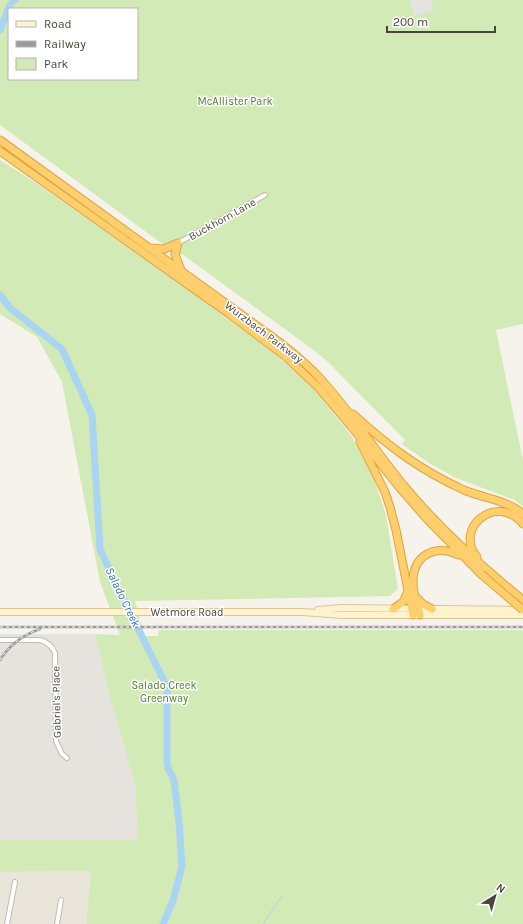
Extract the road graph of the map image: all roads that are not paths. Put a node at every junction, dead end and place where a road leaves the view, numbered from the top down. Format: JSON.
{"nodes":[{"id":1,"x":0,"y":140,"type":"edge"},
{"id":2,"x":0,"y":151,"type":"edge"},
{"id":3,"x":265,"y":195,"type":"dead end"},
{"id":4,"x":178,"y":243,"type":"junction"},
{"id":5,"x":149,"y":248,"type":"junction"},
{"id":6,"x":182,"y":271,"type":"junction"},
{"id":7,"x":332,"y":393,"type":"junction"},
{"id":8,"x":351,"y":426,"type":"junction"},
{"id":9,"x":523,"y":514,"type":"edge"},
{"id":10,"x":523,"y":524,"type":"edge"},
{"id":11,"x":464,"y":557,"type":"junction"},
{"id":12,"x":491,"y":574,"type":"junction"},
{"id":13,"x":408,"y":591,"type":"junction"},
{"id":14,"x":416,"y":597,"type":"junction"},
{"id":15,"x":523,"y":600,"type":"edge"},
{"id":16,"x":393,"y":609,"type":"junction"},
{"id":17,"x":432,"y":609,"type":"junction"},
{"id":18,"x":523,"y":611,"type":"edge"},
{"id":19,"x":0,"y":612,"type":"edge"},
{"id":20,"x":303,"y":612,"type":"junction"},
{"id":21,"x":416,"y":612,"type":"junction"},
{"id":22,"x":0,"y":640,"type":"edge"},
{"id":23,"x":67,"y":758,"type":"dead end"},
{"id":24,"x":15,"y":882,"type":"dead end"},
{"id":25,"x":62,"y":900,"type":"dead end"},
{"id":26,"x":7,"y":924,"type":"edge"},
{"id":27,"x":57,"y":924,"type":"edge"}],
"edges":[{"from":1,"to":5,"type":"highway","name":"Wurzbach Parkway"},
{"from":2,"to":8,"type":"highway","name":"Wurzbach Parkway"},
{"from":3,"to":4,"type":"street","name":"Buckhorn Lane"},
{"from":4,"to":5,"type":"highway"},
{"from":4,"to":6,"type":"highway"},
{"from":5,"to":6,"type":"highway","name":"Wurzbach Parkway"},
{"from":6,"to":7,"type":"highway","name":"Wurzbach Parkway"},
{"from":7,"to":9,"type":"highway"},
{"from":7,"to":12,"type":"highway","name":"Wurzbach Parkway"},
{"from":8,"to":11,"type":"highway","name":"Wurzbach Parkway"},
{"from":8,"to":13,"type":"highway"},
{"from":10,"to":12,"type":"highway"},
{"from":11,"to":14,"type":"highway"},
{"from":11,"to":18,"type":"highway","name":"Wurzbach Parkway","bridge":true},
{"from":12,"to":15,"type":"highway","name":"Wurzbach Parkway"},
{"from":13,"to":16,"type":"highway"},
{"from":13,"to":21,"type":"highway"},
{"from":14,"to":17,"type":"highway"},
{"from":14,"to":21,"type":"highway"},
{"from":16,"to":20,"type":"main road","name":"Wetmore Road"},
{"from":16,"to":21,"type":"main road","name":"Wetmore Road"},
{"from":17,"to":18,"type":"main road","name":"Wetmore Road"},
{"from":17,"to":21,"type":"main road","name":"Wetmore Road"},
{"from":18,"to":21,"type":"main road","name":"Wetmore Road"},
{"from":19,"to":20,"type":"main road","name":"Wetmore Road"},
{"from":20,"to":21,"type":"main road","name":"Wetmore Road"},
{"from":22,"to":23,"type":"street","name":"Gabriel's Place"},
{"from":24,"to":26,"type":"street"},
{"from":25,"to":27,"type":"street"}]}
